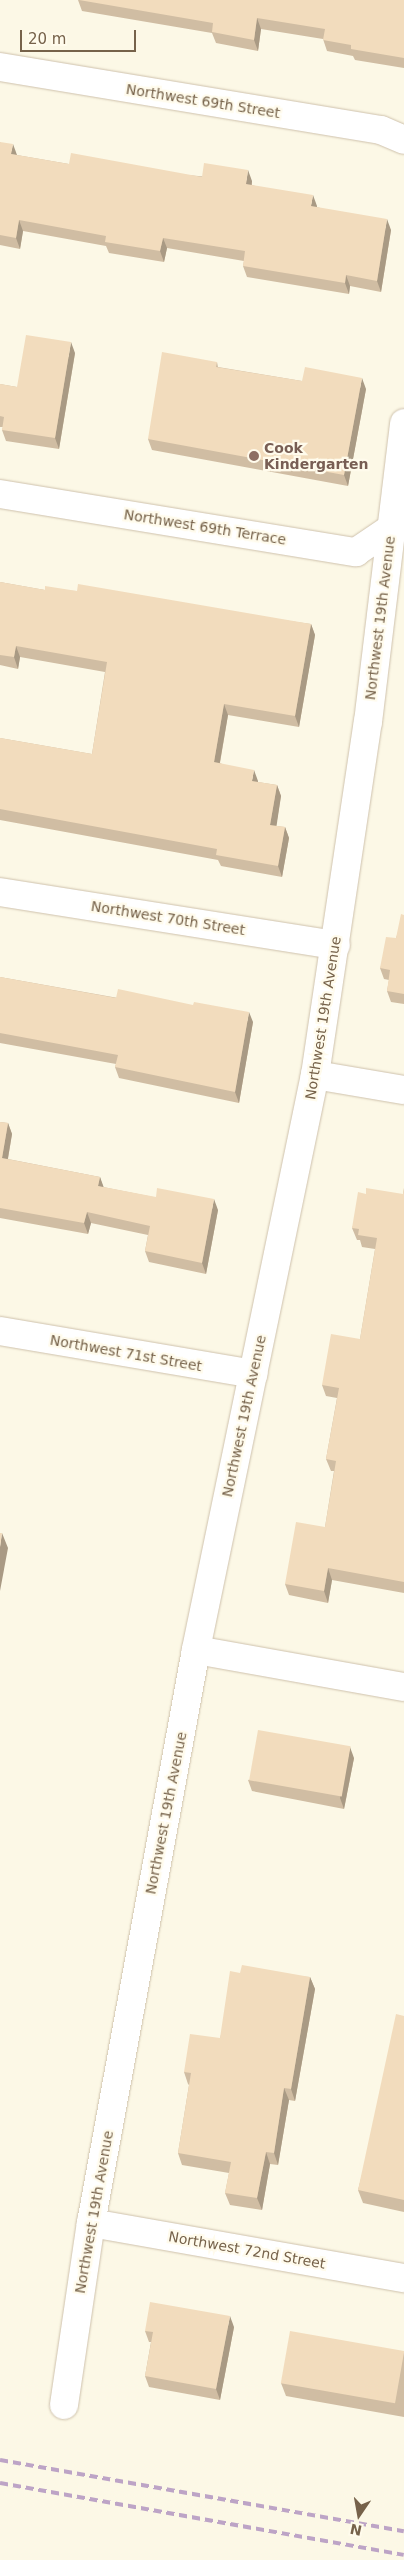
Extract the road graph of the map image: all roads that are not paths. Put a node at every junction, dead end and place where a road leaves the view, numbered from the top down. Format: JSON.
{"nodes":[{"id":1,"x":0,"y":67,"type":"edge"},
{"id":2,"x":404,"y":140,"type":"edge"},
{"id":3,"x":404,"y":423,"type":"edge"},
{"id":4,"x":0,"y":494,"type":"edge"},
{"id":5,"x":397,"y":527,"type":"edge"},
{"id":6,"x":0,"y":892,"type":"edge"},
{"id":7,"x":336,"y":945,"type":"junction"},
{"id":8,"x":315,"y":1075,"type":"junction"},
{"id":9,"x":404,"y":1090,"type":"edge"},
{"id":10,"x":0,"y":1331,"type":"edge"},
{"id":11,"x":253,"y":1374,"type":"junction"},
{"id":12,"x":196,"y":1650,"type":"junction"},
{"id":13,"x":404,"y":1687,"type":"edge"},
{"id":14,"x":91,"y":2223,"type":"junction"},
{"id":15,"x":404,"y":2278,"type":"edge"},
{"id":16,"x":64,"y":2405,"type":"dead end"}],
"edges":[{"from":1,"to":2,"type":"street","name":"Northwest 69th Street"},
{"from":3,"to":5,"type":"street","name":"Northwest 19th Avenue"},
{"from":4,"to":5,"type":"street","name":"Northwest 69th Terrace"},
{"from":5,"to":7,"type":"street","name":"Northwest 19th Avenue"},
{"from":6,"to":7,"type":"street","name":"Northwest 70th Street"},
{"from":7,"to":8,"type":"street","name":"Northwest 19th Avenue"},
{"from":8,"to":9,"type":"street"},
{"from":8,"to":11,"type":"street","name":"Northwest 19th Avenue"},
{"from":10,"to":11,"type":"street","name":"Northwest 71st Street"},
{"from":11,"to":12,"type":"street","name":"Northwest 19th Avenue"},
{"from":12,"to":13,"type":"street"},
{"from":12,"to":14,"type":"street","name":"Northwest 19th Avenue"},
{"from":14,"to":15,"type":"street","name":"Northwest 72nd Street"},
{"from":14,"to":16,"type":"street","name":"Northwest 19th Avenue"}]}
